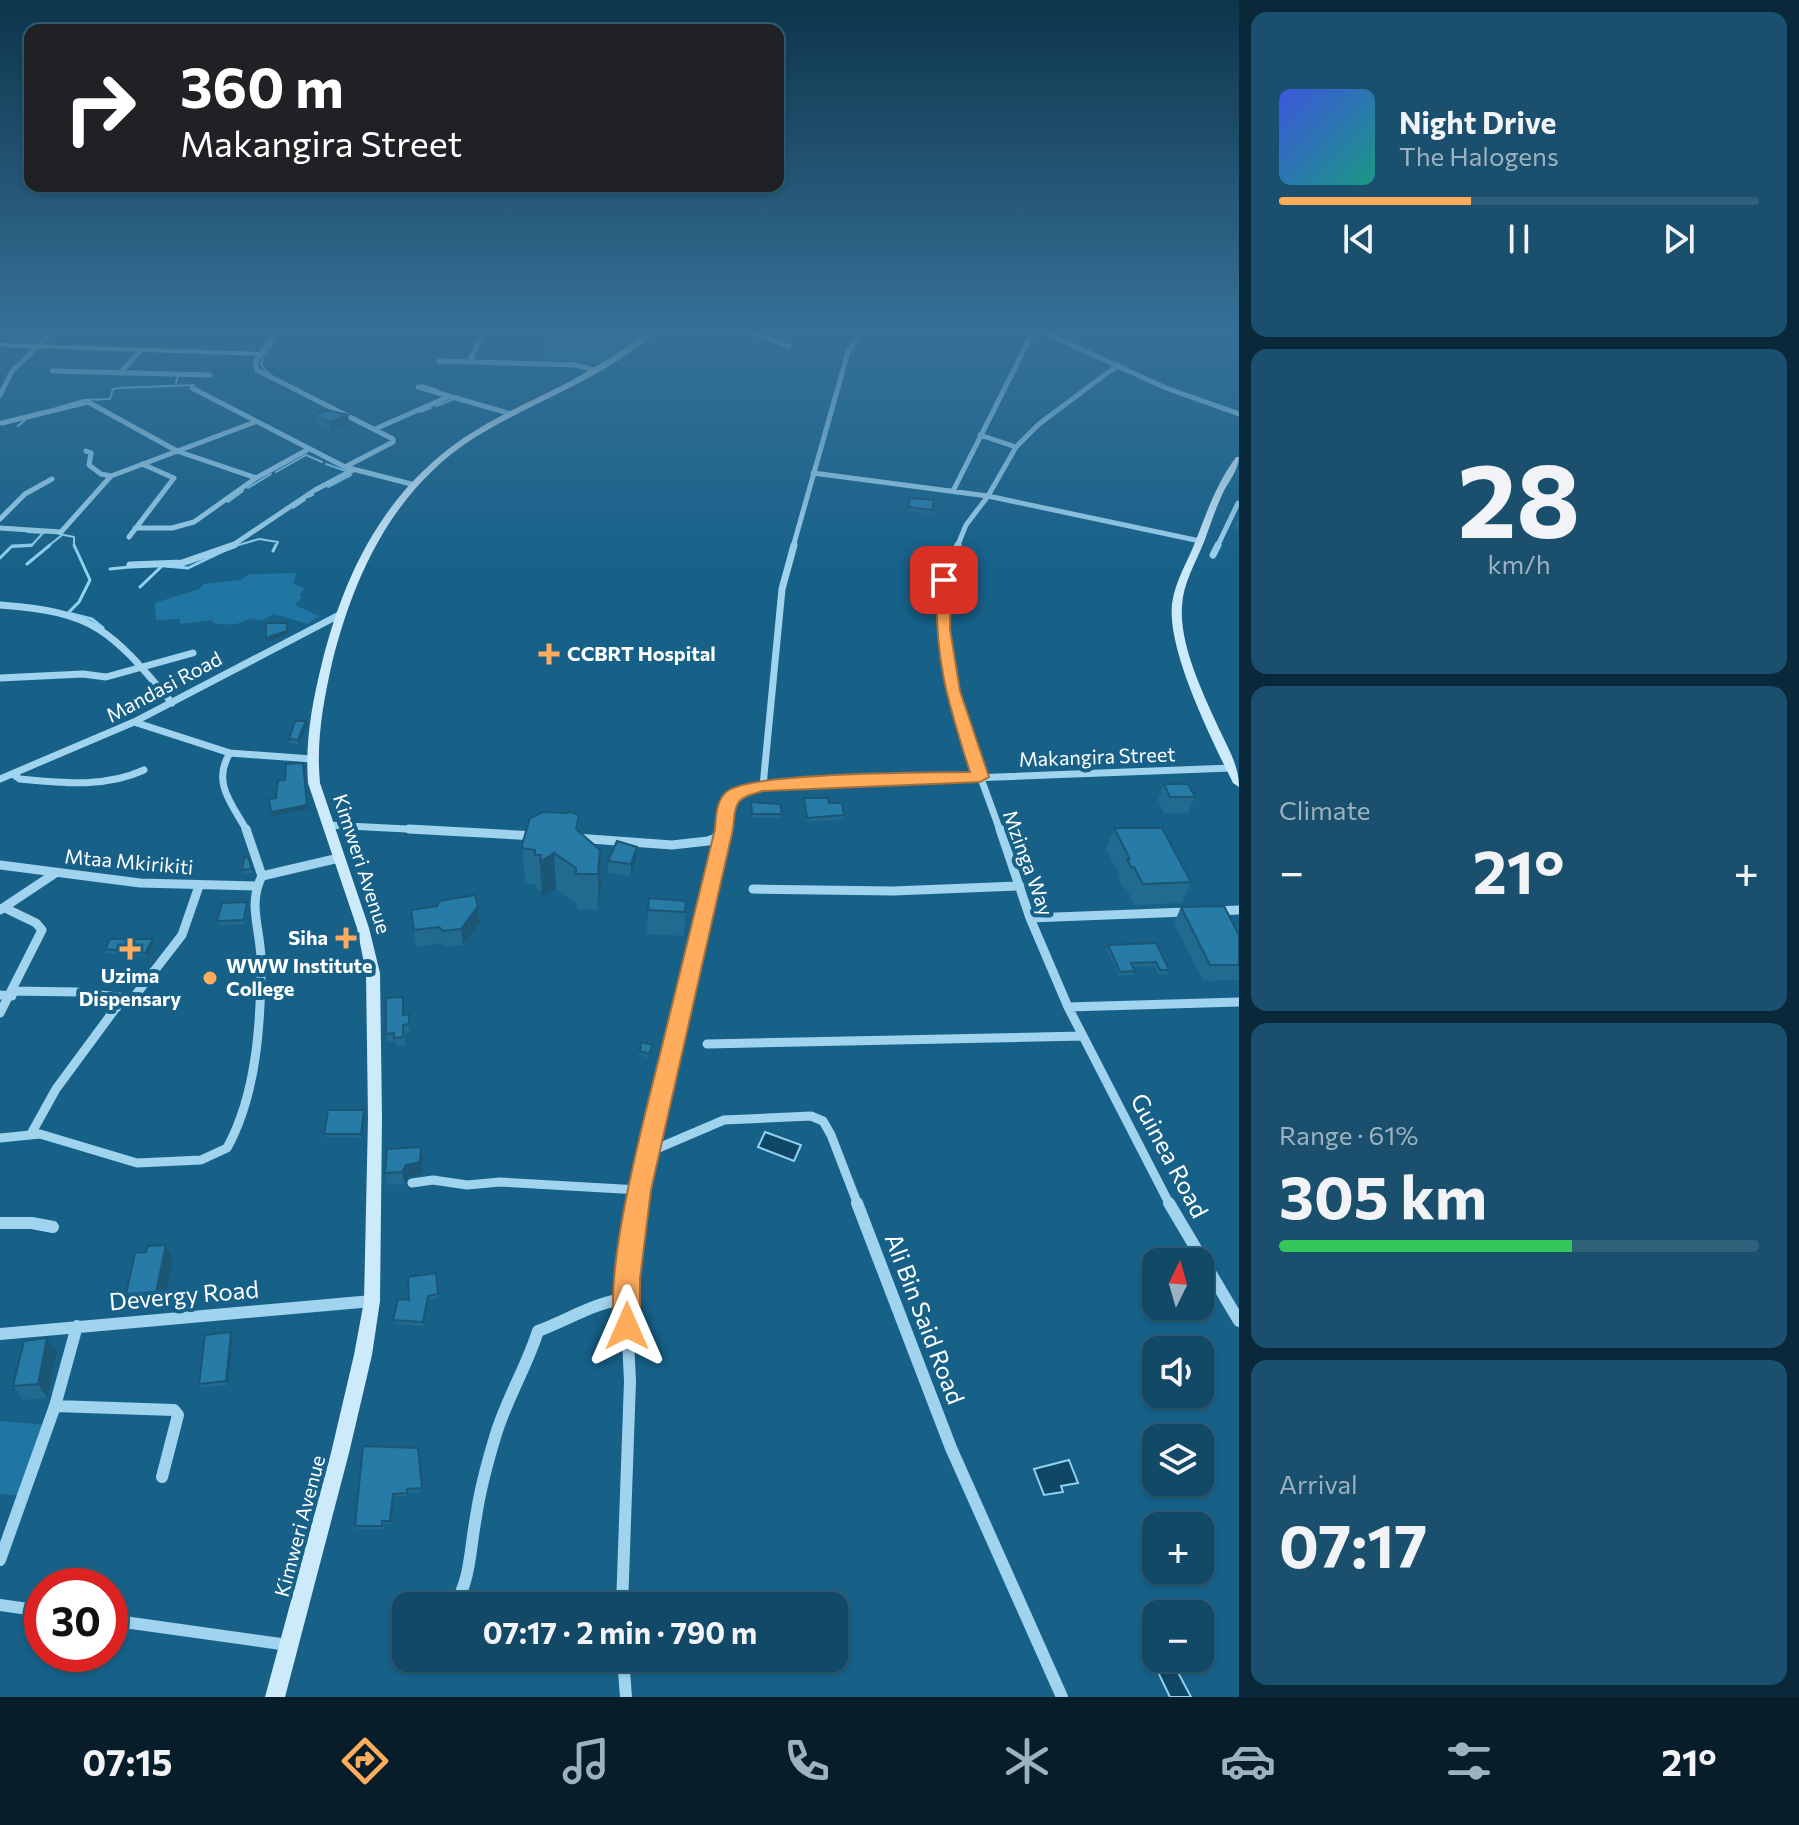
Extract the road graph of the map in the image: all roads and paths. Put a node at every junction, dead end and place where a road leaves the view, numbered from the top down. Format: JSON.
{"nodes":[{"id":1,"x":54,"y":410,"type":"edge"},
{"id":2,"x":103,"y":410,"type":"edge"},
{"id":3,"x":233,"y":410,"type":"edge"},
{"id":4,"x":337,"y":410,"type":"edge"},
{"id":5,"x":418,"y":410,"type":"edge"},
{"id":6,"x":498,"y":410,"type":"edge"},
{"id":7,"x":518,"y":410,"type":"edge"},
{"id":8,"x":831,"y":410,"type":"edge"},
{"id":9,"x":993,"y":410,"type":"edge"},
{"id":10,"x":1057,"y":410,"type":"edge"},
{"id":11,"x":511,"y":414,"type":"junction"},
{"id":12,"x":255,"y":422,"type":"junction"},
{"id":13,"x":2,"y":423,"type":"dead end"},
{"id":14,"x":375,"y":429,"type":"junction"},
{"id":15,"x":980,"y":435,"type":"junction"},
{"id":16,"x":1016,"y":447,"type":"junction"},
{"id":17,"x":307,"y":450,"type":"junction"},
{"id":18,"x":86,"y":451,"type":"dead end"},
{"id":19,"x":177,"y":451,"type":"junction"},
{"id":20,"x":1239,"y":459,"type":"edge"},
{"id":21,"x":142,"y":464,"type":"junction"},
{"id":22,"x":349,"y":469,"type":"junction"},
{"id":23,"x":813,"y":473,"type":"junction"},
{"id":24,"x":111,"y":476,"type":"junction"},
{"id":25,"x":256,"y":478,"type":"junction"},
{"id":26,"x":52,"y":479,"type":"dead end"},
{"id":27,"x":415,"y":485,"type":"junction"},
{"id":28,"x":953,"y":491,"type":"junction"},
{"id":29,"x":988,"y":496,"type":"junction"},
{"id":30,"x":1238,"y":503,"type":"edge"},
{"id":31,"x":0,"y":519,"type":"edge"},
{"id":32,"x":0,"y":528,"type":"edge"},
{"id":33,"x":135,"y":528,"type":"junction"},
{"id":34,"x":129,"y":537,"type":"dead end"},
{"id":35,"x":1200,"y":541,"type":"junction"},
{"id":36,"x":1213,"y":555,"type":"dead end"},
{"id":37,"x":130,"y":565,"type":"dead end"},
{"id":38,"x":0,"y":605,"type":"edge"},
{"id":39,"x":339,"y":615,"type":"junction"},
{"id":40,"x":193,"y":653,"type":"dead end"},
{"id":41,"x":142,"y":669,"type":"junction"},
{"id":42,"x":0,"y":678,"type":"edge"},
{"id":43,"x":172,"y":703,"type":"junction"},
{"id":44,"x":134,"y":722,"type":"junction"},
{"id":45,"x":230,"y":753,"type":"junction"},
{"id":46,"x":312,"y":759,"type":"junction"},
{"id":47,"x":1231,"y":768,"type":"junction"},
{"id":48,"x":144,"y":770,"type":"dead end"},
{"id":49,"x":14,"y":775,"type":"junction"},
{"id":50,"x":980,"y":777,"type":"junction"},
{"id":51,"x":0,"y":779,"type":"edge"},
{"id":52,"x":1239,"y":783,"type":"edge"},
{"id":53,"x":763,"y":786,"type":"junction"},
{"id":54,"x":328,"y":825,"type":"junction"},
{"id":55,"x":721,"y":836,"type":"junction"},
{"id":56,"x":545,"y":837,"type":"edge"},
{"id":57,"x":560,"y":837,"type":"edge"},
{"id":58,"x":339,"y":858,"type":"junction"},
{"id":59,"x":0,"y":865,"type":"edge"},
{"id":60,"x":54,"y":874,"type":"junction"},
{"id":61,"x":262,"y":876,"type":"junction"},
{"id":62,"x":199,"y":886,"type":"junction"},
{"id":63,"x":256,"y":886,"type":"junction"},
{"id":64,"x":1020,"y":886,"type":"junction"},
{"id":65,"x":753,"y":889,"type":"dead end"},
{"id":66,"x":3,"y":909,"type":"edge"},
{"id":67,"x":1239,"y":910,"type":"edge"},
{"id":68,"x":1195,"y":912,"type":"edge"},
{"id":69,"x":1210,"y":912,"type":"edge"},
{"id":70,"x":1030,"y":918,"type":"junction"},
{"id":71,"x":13,"y":993,"type":"junction"},
{"id":72,"x":0,"y":995,"type":"edge"},
{"id":73,"x":126,"y":998,"type":"junction"},
{"id":74,"x":1239,"y":1002,"type":"edge"},
{"id":75,"x":1068,"y":1007,"type":"junction"},
{"id":76,"x":0,"y":1013,"type":"edge"},
{"id":77,"x":1083,"y":1036,"type":"junction"},
{"id":78,"x":707,"y":1044,"type":"dead end"},
{"id":79,"x":31,"y":1134,"type":"junction"},
{"id":80,"x":0,"y":1138,"type":"edge"},
{"id":81,"x":649,"y":1152,"type":"junction"},
{"id":82,"x":412,"y":1183,"type":"dead end"},
{"id":83,"x":639,"y":1190,"type":"junction"},
{"id":84,"x":0,"y":1223,"type":"edge"},
{"id":85,"x":53,"y":1227,"type":"dead end"},
{"id":86,"x":626,"y":1299,"type":"junction"},
{"id":87,"x":372,"y":1301,"type":"junction"},
{"id":88,"x":1239,"y":1321,"type":"edge"},
{"id":89,"x":77,"y":1326,"type":"junction"},
{"id":90,"x":0,"y":1334,"type":"edge"},
{"id":91,"x":55,"y":1406,"type":"junction"},
{"id":92,"x":162,"y":1477,"type":"dead end"},
{"id":93,"x":0,"y":1560,"type":"edge"},
{"id":94,"x":462,"y":1592,"type":"edge"},
{"id":95,"x":622,"y":1592,"type":"edge"},
{"id":96,"x":0,"y":1605,"type":"edge"},
{"id":97,"x":24,"y":1608,"type":"edge"},
{"id":98,"x":128,"y":1623,"type":"edge"},
{"id":99,"x":289,"y":1645,"type":"junction"},
{"id":100,"x":624,"y":1672,"type":"edge"},
{"id":101,"x":275,"y":1697,"type":"edge"},
{"id":102,"x":626,"y":1697,"type":"edge"},
{"id":103,"x":1062,"y":1697,"type":"edge"}],
"edges":[{"from":1,"to":13,"type":"street"},
{"from":2,"to":19,"type":"street"},
{"from":3,"to":12,"type":"street"},
{"from":4,"to":14,"type":"street"},
{"from":5,"to":14,"type":"street"},
{"from":6,"to":11,"type":"street"},
{"from":7,"to":11,"type":"street","name":"Kimweri Avenue"},
{"from":8,"to":23,"type":"street"},
{"from":9,"to":15,"type":"street"},
{"from":10,"to":16,"type":"street","name":"Mzinga Way"},
{"from":11,"to":27,"type":"street","name":"Kimweri Avenue"},
{"from":12,"to":17,"type":"street"},
{"from":12,"to":19,"type":"street"},
{"from":14,"to":22,"type":"street"},
{"from":15,"to":16,"type":"street"},
{"from":15,"to":28,"type":"street"},
{"from":16,"to":29,"type":"street","name":"Mzinga Way"},
{"from":17,"to":22,"type":"street"},
{"from":17,"to":25,"type":"street"},
{"from":18,"to":24,"type":"street"},
{"from":19,"to":21,"type":"street"},
{"from":19,"to":25,"type":"street"},
{"from":20,"to":35,"type":"street"},
{"from":21,"to":24,"type":"street"},
{"from":21,"to":33,"type":"street"},
{"from":22,"to":27,"type":"street"},
{"from":22,"to":37,"type":"street"},
{"from":23,"to":28,"type":"street"},
{"from":23,"to":53,"type":"street"},
{"from":24,"to":32,"type":"street"},
{"from":25,"to":33,"type":"street"},
{"from":26,"to":31,"type":"street"},
{"from":27,"to":39,"type":"street","name":"Kimweri Avenue"},
{"from":28,"to":29,"type":"street"},
{"from":29,"to":35,"type":"street"},
{"from":29,"to":50,"type":"street","name":"Mzinga Way"},
{"from":30,"to":36,"type":"street"},
{"from":33,"to":34,"type":"street"},
{"from":35,"to":47,"type":"street"},
{"from":38,"to":41,"type":"street"},
{"from":39,"to":43,"type":"street","name":"Mandasi Road"},
{"from":39,"to":46,"type":"street","name":"Kimweri Avenue"},
{"from":40,"to":41,"type":"street"},
{"from":41,"to":42,"type":"street"},
{"from":41,"to":43,"type":"street"},
{"from":43,"to":44,"type":"street","name":"Mandasi Road"},
{"from":44,"to":45,"type":"street"},
{"from":44,"to":49,"type":"street","name":"Mandasi Road"},
{"from":45,"to":46,"type":"street"},
{"from":45,"to":61,"type":"street"},
{"from":46,"to":54,"type":"street","name":"Kimweri Avenue"},
{"from":47,"to":50,"type":"street","name":"Makangira Street"},
{"from":47,"to":52,"type":"street"},
{"from":48,"to":49,"type":"street"},
{"from":49,"to":51,"type":"street","name":"Mandasi Road"},
{"from":50,"to":53,"type":"street","name":"Makangira Street"},
{"from":50,"to":64,"type":"street","name":"Mzinga Way"},
{"from":53,"to":55,"type":"street","name":"Makangira Street"},
{"from":54,"to":56,"type":"street"},
{"from":54,"to":58,"type":"street","name":"Kimweri Avenue"},
{"from":55,"to":57,"type":"street"},
{"from":55,"to":81,"type":"street"},
{"from":58,"to":61,"type":"street"},
{"from":58,"to":87,"type":"street","name":"Kimweri Avenue"},
{"from":59,"to":60,"type":"street","name":"Mtaa Mkirikiti"},
{"from":60,"to":62,"type":"street","name":"Mtaa Mkirikiti"},
{"from":60,"to":66,"type":"street"},
{"from":61,"to":63,"type":"street"},
{"from":62,"to":63,"type":"street","name":"Mtaa Mkirikiti"},
{"from":62,"to":73,"type":"street"},
{"from":63,"to":79,"type":"street"},
{"from":64,"to":65,"type":"street"},
{"from":64,"to":70,"type":"street","name":"Mzinga Way"},
{"from":66,"to":71,"type":"street"},
{"from":67,"to":69,"type":"street"},
{"from":68,"to":70,"type":"street"},
{"from":70,"to":75,"type":"street","name":"Mzinga Way"},
{"from":71,"to":72,"type":"street"},
{"from":71,"to":73,"type":"street"},
{"from":71,"to":76,"type":"street"},
{"from":73,"to":79,"type":"street"},
{"from":74,"to":75,"type":"street"},
{"from":75,"to":77,"type":"street","name":"Guinea Road"},
{"from":77,"to":78,"type":"street"},
{"from":77,"to":88,"type":"street","name":"Guinea Road"},
{"from":79,"to":80,"type":"street"},
{"from":81,"to":83,"type":"street"},
{"from":81,"to":103,"type":"street","name":"Ali Bin Said Road"},
{"from":82,"to":83,"type":"street"},
{"from":83,"to":86,"type":"street"},
{"from":84,"to":85,"type":"street"},
{"from":86,"to":94,"type":"street"},
{"from":86,"to":95,"type":"street"},
{"from":87,"to":89,"type":"street","name":"Devergy Road"},
{"from":87,"to":99,"type":"street","name":"Kimweri Avenue"},
{"from":89,"to":90,"type":"street","name":"Devergy Road"},
{"from":89,"to":91,"type":"street"},
{"from":91,"to":92,"type":"street"},
{"from":91,"to":93,"type":"street"},
{"from":96,"to":97,"type":"street"},
{"from":98,"to":99,"type":"street"},
{"from":99,"to":101,"type":"street","name":"Kimweri Avenue"},
{"from":100,"to":102,"type":"street"}]}
